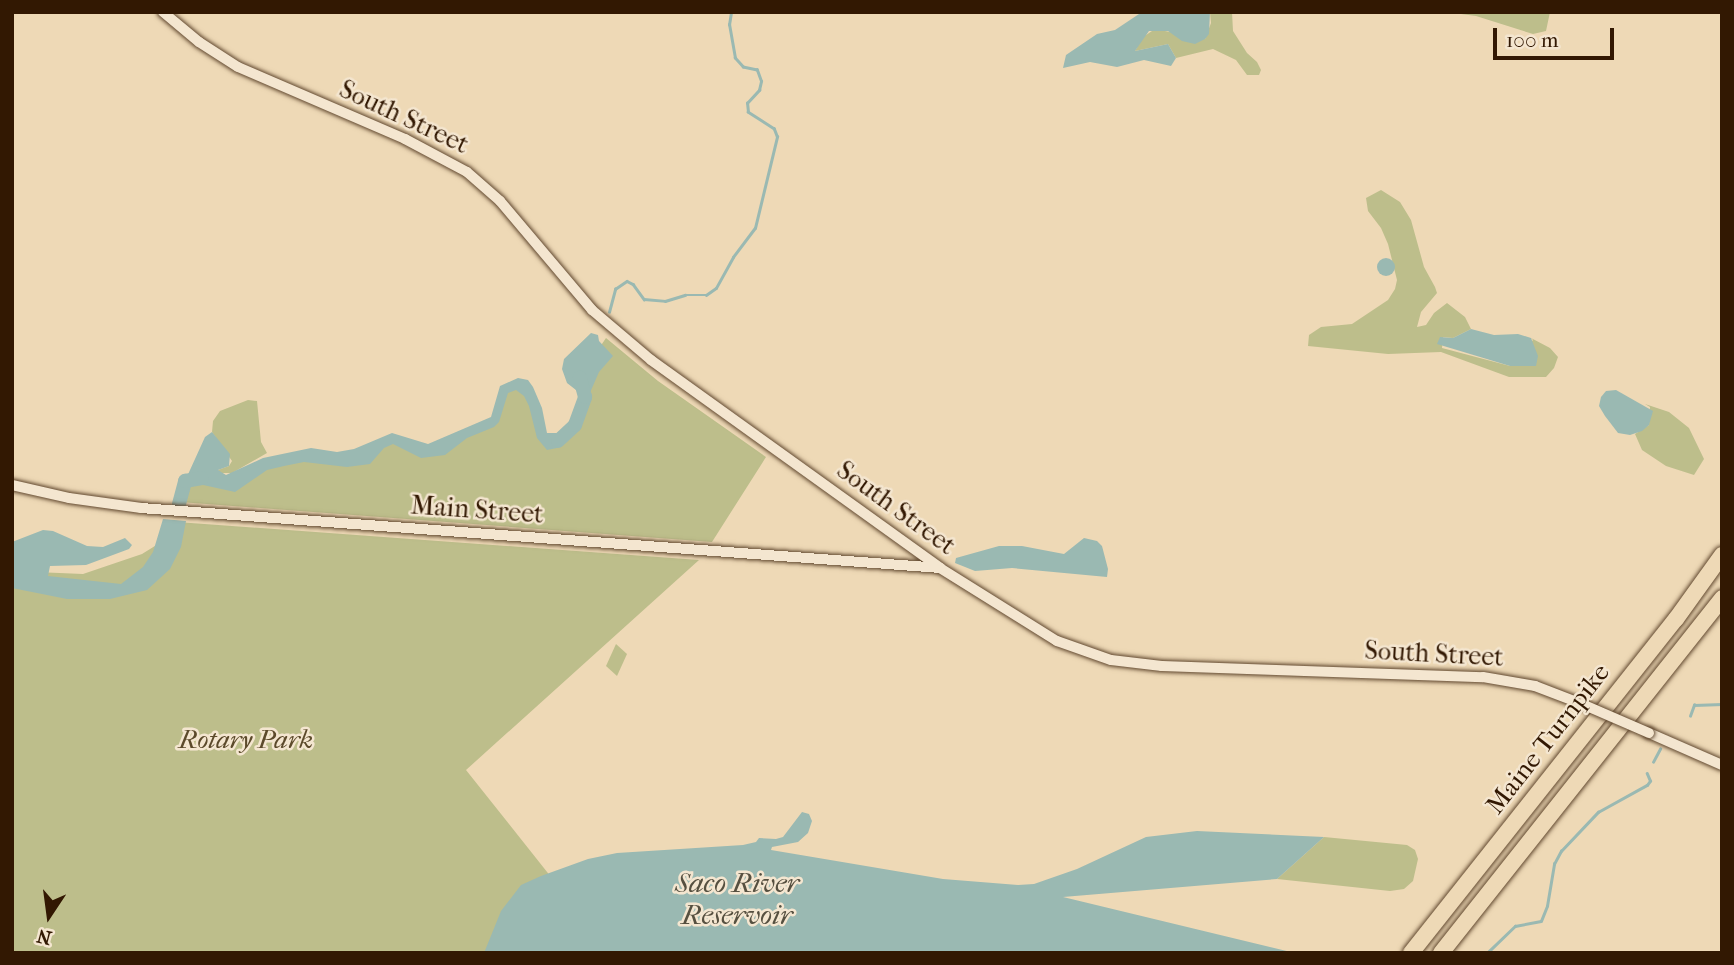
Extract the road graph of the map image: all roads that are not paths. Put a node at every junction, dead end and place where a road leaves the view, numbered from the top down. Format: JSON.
{"nodes":[{"id":1,"x":163,"y":12,"type":"edge"},
{"id":2,"x":12,"y":485,"type":"edge"},
{"id":3,"x":1722,"y":555,"type":"edge"},
{"id":4,"x":940,"y":568,"type":"junction"},
{"id":5,"x":1722,"y":598,"type":"edge"},
{"id":6,"x":1722,"y":765,"type":"edge"},
{"id":7,"x":1411,"y":953,"type":"edge"},
{"id":8,"x":1441,"y":953,"type":"edge"}],
"edges":[{"from":1,"to":4,"type":"street","name":"South Street"},
{"from":2,"to":4,"type":"street","name":"Main Street"},
{"from":3,"to":7,"type":"highway","name":"Maine Turnpike"},
{"from":4,"to":6,"type":"street","name":"South Street","bridge":true},
{"from":5,"to":8,"type":"highway","name":"Maine Turnpike"}]}
